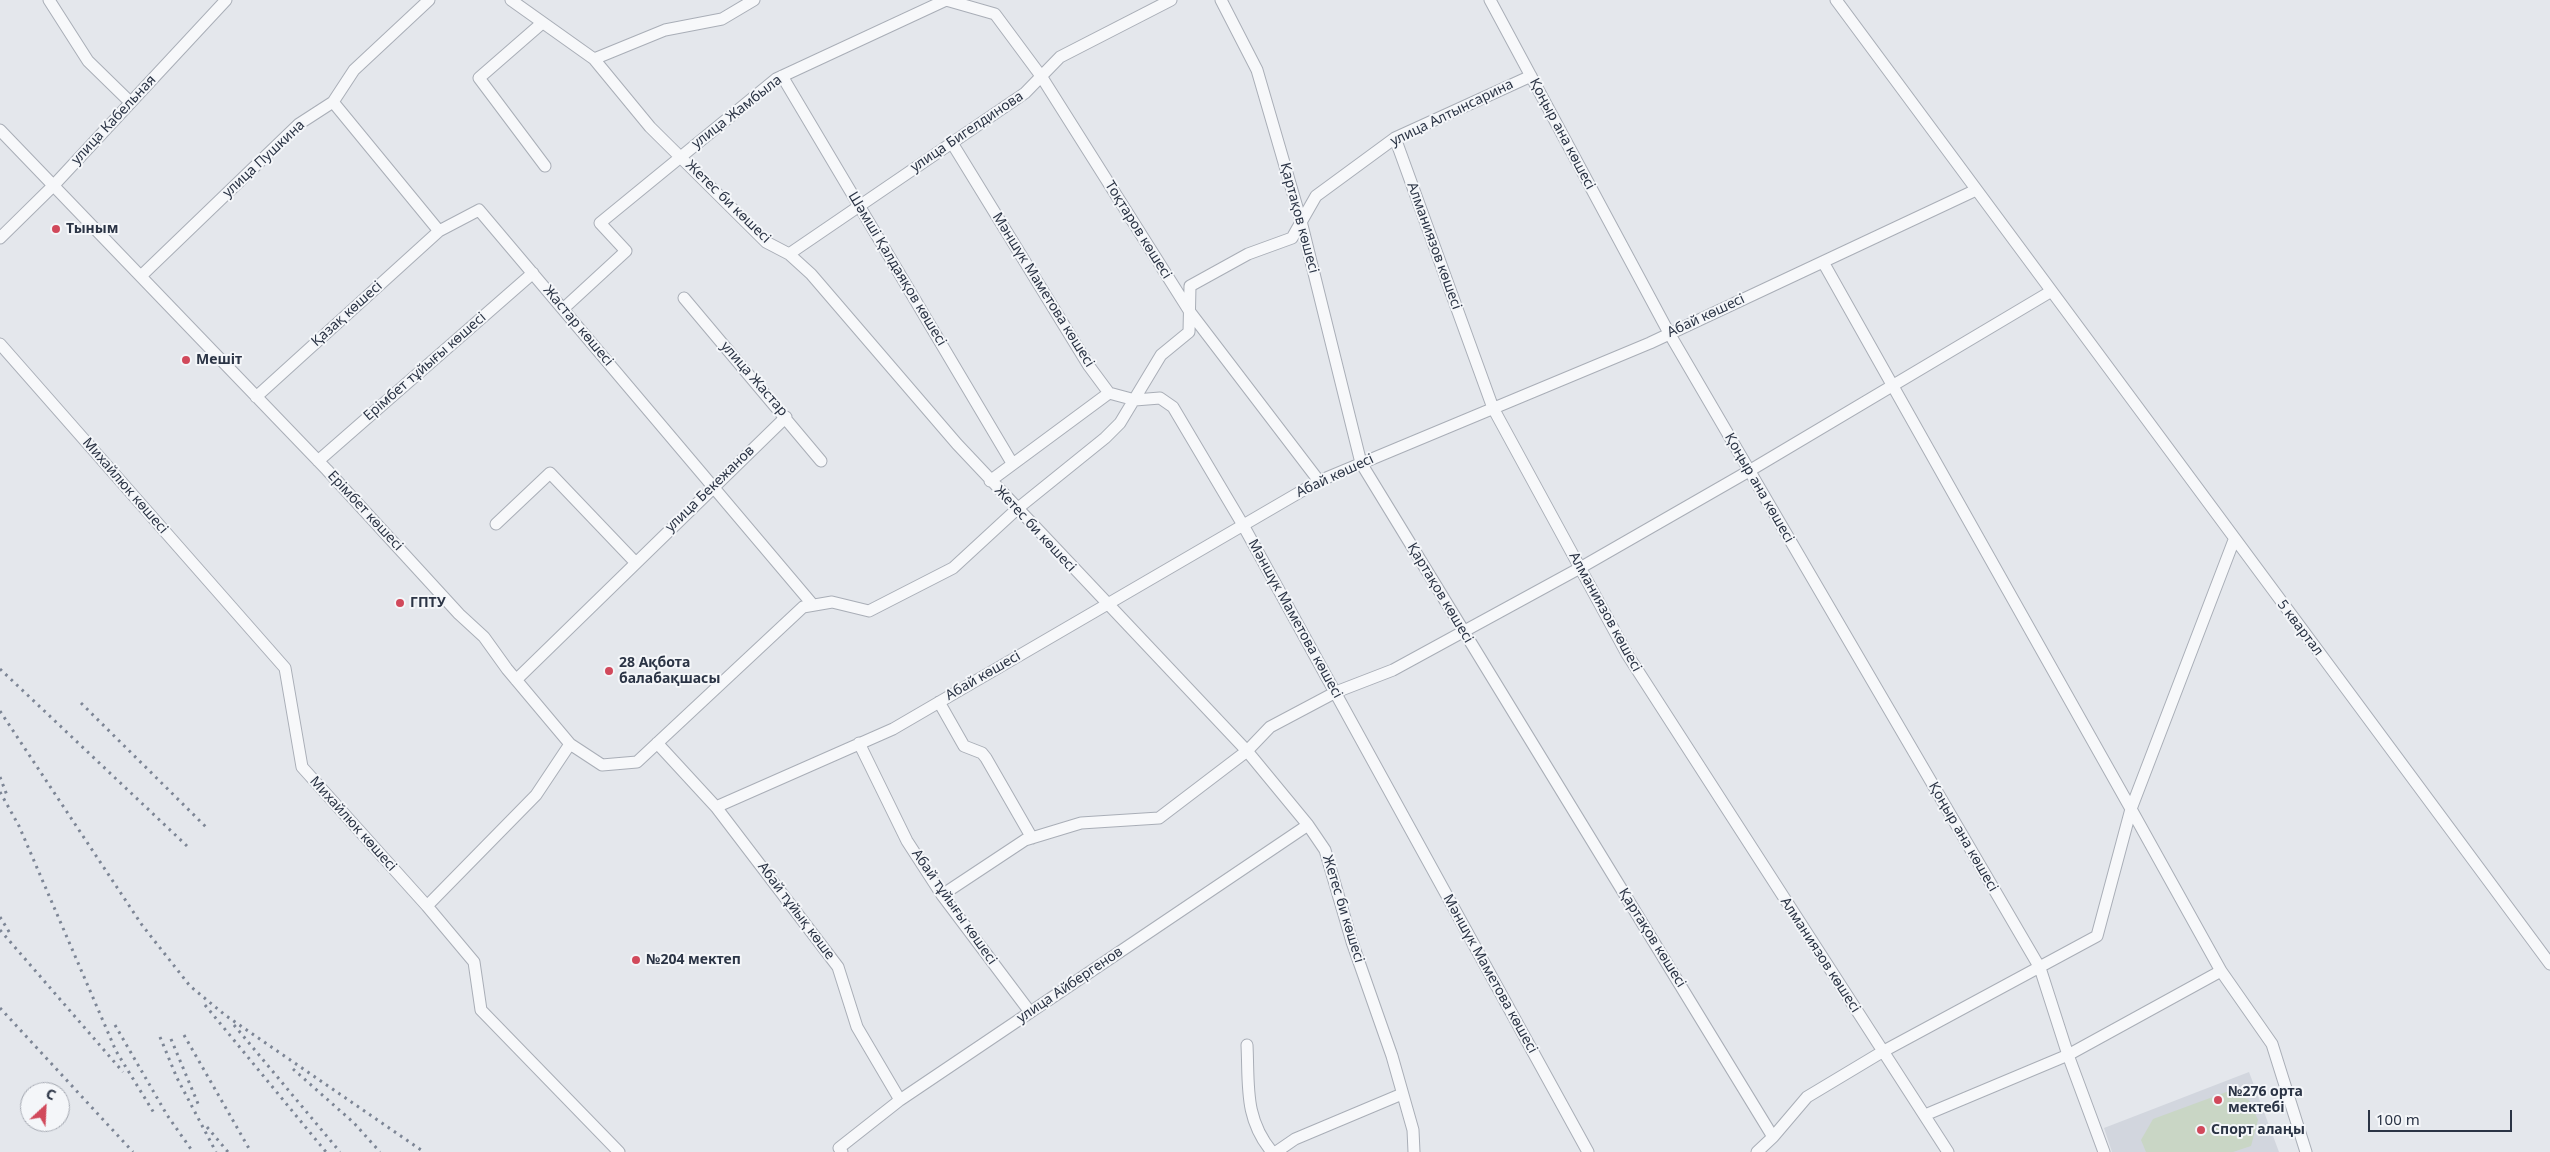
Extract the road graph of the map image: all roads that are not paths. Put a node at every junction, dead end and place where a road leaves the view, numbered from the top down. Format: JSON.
{"nodes":[{"id":1,"x":49,"y":0,"type":"edge"},
{"id":2,"x":429,"y":0,"type":"edge"},
{"id":3,"x":510,"y":0,"type":"edge"},
{"id":4,"x":754,"y":0,"type":"edge"},
{"id":5,"x":946,"y":0,"type":"edge"},
{"id":6,"x":1171,"y":0,"type":"edge"},
{"id":7,"x":1221,"y":0,"type":"edge"},
{"id":8,"x":1490,"y":0,"type":"edge"},
{"id":9,"x":1836,"y":0,"type":"edge"},
{"id":10,"x":222,"y":1,"type":"edge"},
{"id":11,"x":541,"y":24,"type":"junction"},
{"id":12,"x":594,"y":59,"type":"junction"},
{"id":13,"x":782,"y":76,"type":"junction"},
{"id":14,"x":1042,"y":76,"type":"junction"},
{"id":15,"x":1531,"y":76,"type":"junction"},
{"id":16,"x":130,"y":102,"type":"junction"},
{"id":17,"x":333,"y":102,"type":"junction"},
{"id":18,"x":0,"y":130,"type":"edge"},
{"id":19,"x":1395,"y":138,"type":"junction"},
{"id":20,"x":952,"y":143,"type":"junction"},
{"id":21,"x":680,"y":157,"type":"junction"},
{"id":22,"x":545,"y":166,"type":"dead end"},
{"id":23,"x":54,"y":185,"type":"junction"},
{"id":24,"x":1976,"y":190,"type":"junction"},
{"id":25,"x":859,"y":206,"type":"junction"},
{"id":26,"x":1301,"y":221,"type":"junction"},
{"id":27,"x":438,"y":231,"type":"junction"},
{"id":28,"x":0,"y":238,"type":"edge"},
{"id":29,"x":789,"y":254,"type":"junction"},
{"id":30,"x":1823,"y":262,"type":"junction"},
{"id":31,"x":533,"y":273,"type":"junction"},
{"id":32,"x":141,"y":276,"type":"junction"},
{"id":33,"x":2050,"y":292,"type":"junction"},
{"id":34,"x":684,"y":298,"type":"dead end"},
{"id":35,"x":563,"y":309,"type":"junction"},
{"id":36,"x":1190,"y":312,"type":"junction"},
{"id":37,"x":1669,"y":333,"type":"junction"},
{"id":38,"x":0,"y":344,"type":"edge"},
{"id":39,"x":1892,"y":386,"type":"junction"},
{"id":40,"x":1109,"y":393,"type":"junction"},
{"id":41,"x":256,"y":397,"type":"junction"},
{"id":42,"x":1135,"y":400,"type":"junction"},
{"id":43,"x":1493,"y":408,"type":"junction"},
{"id":44,"x":786,"y":416,"type":"junction"},
{"id":45,"x":318,"y":461,"type":"junction"},
{"id":46,"x":821,"y":461,"type":"dead end"},
{"id":47,"x":1012,"y":463,"type":"junction"},
{"id":48,"x":1361,"y":463,"type":"junction"},
{"id":49,"x":1749,"y":472,"type":"junction"},
{"id":50,"x":1319,"y":480,"type":"junction"},
{"id":51,"x":990,"y":481,"type":"junction"},
{"id":52,"x":714,"y":486,"type":"junction"},
{"id":53,"x":1016,"y":509,"type":"junction"},
{"id":54,"x":496,"y":524,"type":"dead end"},
{"id":55,"x":1243,"y":525,"type":"junction"},
{"id":56,"x":2234,"y":540,"type":"junction"},
{"id":57,"x":635,"y":562,"type":"junction"},
{"id":58,"x":1580,"y":568,"type":"junction"},
{"id":59,"x":1107,"y":604,"type":"junction"},
{"id":60,"x":813,"y":605,"type":"junction"},
{"id":61,"x":1464,"y":632,"type":"junction"},
{"id":62,"x":516,"y":680,"type":"junction"},
{"id":63,"x":1336,"y":692,"type":"junction"},
{"id":64,"x":939,"y":702,"type":"junction"},
{"id":65,"x":657,"y":743,"type":"junction"},
{"id":66,"x":859,"y":743,"type":"junction"},
{"id":67,"x":570,"y":744,"type":"junction"},
{"id":68,"x":1247,"y":751,"type":"junction"},
{"id":69,"x":716,"y":807,"type":"junction"},
{"id":70,"x":2131,"y":809,"type":"junction"},
{"id":71,"x":1308,"y":825,"type":"junction"},
{"id":72,"x":1032,"y":838,"type":"junction"},
{"id":73,"x":942,"y":895,"type":"junction"},
{"id":74,"x":427,"y":906,"type":"junction"},
{"id":75,"x":2550,"y":964,"type":"edge"},
{"id":76,"x":2040,"y":968,"type":"junction"},
{"id":77,"x":2221,"y":970,"type":"junction"},
{"id":78,"x":1030,"y":1012,"type":"junction"},
{"id":79,"x":1247,"y":1045,"type":"dead end"},
{"id":80,"x":1882,"y":1052,"type":"junction"},
{"id":81,"x":2068,"y":1055,"type":"junction"},
{"id":82,"x":1402,"y":1094,"type":"junction"},
{"id":83,"x":900,"y":1100,"type":"junction"},
{"id":84,"x":1925,"y":1115,"type":"junction"},
{"id":85,"x":1774,"y":1137,"type":"junction"},
{"id":86,"x":619,"y":1152,"type":"edge"},
{"id":87,"x":842,"y":1152,"type":"edge"},
{"id":88,"x":1272,"y":1152,"type":"edge"},
{"id":89,"x":1276,"y":1152,"type":"edge"},
{"id":90,"x":1414,"y":1152,"type":"edge"},
{"id":91,"x":1588,"y":1152,"type":"edge"},
{"id":92,"x":1757,"y":1152,"type":"edge"},
{"id":93,"x":1948,"y":1152,"type":"edge"},
{"id":94,"x":2104,"y":1152,"type":"edge"},
{"id":95,"x":2306,"y":1152,"type":"edge"}],
"edges":[{"from":1,"to":16,"type":"street"},
{"from":2,"to":17,"type":"street","name":"улица Пушкина"},
{"from":3,"to":11,"type":"street","name":"Жетес би көшесі"},
{"from":4,"to":12,"type":"street"},
{"from":5,"to":13,"type":"street","name":"улица Жамбыла"},
{"from":5,"to":14,"type":"street","name":"Тоқтаров көшесі"},
{"from":6,"to":14,"type":"street","name":"улица Бигелдинова"},
{"from":7,"to":26,"type":"street","name":"Қартақов көшесі"},
{"from":8,"to":15,"type":"street","name":"Қоңыр ана көшесі"},
{"from":9,"to":24,"type":"street","name":"5 квартал"},
{"from":10,"to":16,"type":"street","name":"улица Кабельная"},
{"from":11,"to":12,"type":"street","name":"Жетес би көшесі"},
{"from":11,"to":22,"type":"street"},
{"from":12,"to":21,"type":"street","name":"Жетес би көшесі"},
{"from":13,"to":21,"type":"street","name":"улица Жамбыла"},
{"from":13,"to":25,"type":"street","name":"Шәмші Қалдаяқов көшесі"},
{"from":14,"to":20,"type":"street","name":"улица Бигелдинова"},
{"from":14,"to":36,"type":"street","name":"Тоқтаров көшесі"},
{"from":15,"to":19,"type":"street","name":"улица Алтынсарина"},
{"from":15,"to":37,"type":"street","name":"Қоңыр ана көшесі"},
{"from":16,"to":23,"type":"street","name":"улица Кабельная"},
{"from":17,"to":27,"type":"street"},
{"from":17,"to":32,"type":"street","name":"улица Пушкина"},
{"from":18,"to":23,"type":"street","name":"Ерімбет көшесі"},
{"from":19,"to":26,"type":"street","name":"улица Алтынсарина"},
{"from":19,"to":43,"type":"street","name":"Алманиязов көшесі"},
{"from":20,"to":25,"type":"street","name":"улица Бигелдинова"},
{"from":20,"to":40,"type":"street","name":"Мәншүк Маметова көшесі"},
{"from":21,"to":29,"type":"street","name":"Жетес би көшесі"},
{"from":21,"to":35,"type":"street","name":"улица Жамбыла"},
{"from":23,"to":28,"type":"street","name":"улица Кабельная"},
{"from":23,"to":32,"type":"street","name":"Ерімбет көшесі"},
{"from":24,"to":30,"type":"street","name":"Абай көшесі"},
{"from":24,"to":33,"type":"street","name":"5 квартал"},
{"from":25,"to":29,"type":"street","name":"улица Бигелдинова"},
{"from":25,"to":47,"type":"street","name":"Шәмші Қалдаяқов көшесі"},
{"from":26,"to":36,"type":"street","name":"улица Алтынсарина"},
{"from":26,"to":48,"type":"street","name":"Қартақов көшесі"},
{"from":27,"to":31,"type":"street","name":"Жастар көшесі"},
{"from":27,"to":41,"type":"street","name":"Қазақ көшесі"},
{"from":29,"to":51,"type":"street","name":"Жетес би көшесі"},
{"from":30,"to":37,"type":"street","name":"Абай көшесі"},
{"from":30,"to":39,"type":"street"},
{"from":31,"to":35,"type":"street","name":"Жастар көшесі"},
{"from":31,"to":45,"type":"street","name":"Ерімбет тұйығы көшесі"},
{"from":32,"to":41,"type":"street","name":"Ерімбет көшесі"},
{"from":33,"to":39,"type":"street"},
{"from":33,"to":56,"type":"street","name":"5 квартал"},
{"from":34,"to":44,"type":"street","name":"улица Жастар"},
{"from":35,"to":52,"type":"street","name":"Жастар көшесі"},
{"from":36,"to":42,"type":"street","name":"улица Алтынсарина"},
{"from":36,"to":50,"type":"street","name":"Тоқтаров көшесі"},
{"from":37,"to":43,"type":"street","name":"Абай көшесі"},
{"from":37,"to":49,"type":"street","name":"Қоңыр ана көшесі"},
{"from":38,"to":74,"type":"street","name":"Михайлюк көшесі"},
{"from":39,"to":49,"type":"street"},
{"from":39,"to":70,"type":"street"},
{"from":40,"to":42,"type":"street","name":"Мәншүк Маметова көшесі"},
{"from":40,"to":47,"type":"street"},
{"from":41,"to":45,"type":"street","name":"Ерімбет көшесі"},
{"from":42,"to":53,"type":"street","name":"улица Алтынсарина"},
{"from":42,"to":55,"type":"street","name":"Мәншүк Маметова көшесі"},
{"from":43,"to":48,"type":"street","name":"Абай көшесі"},
{"from":43,"to":58,"type":"street","name":"Алманиязов көшесі"},
{"from":44,"to":46,"type":"street","name":"улица Жастар"},
{"from":44,"to":52,"type":"street","name":"улица Бекежанов"},
{"from":45,"to":62,"type":"street","name":"Ерімбет көшесі"},
{"from":47,"to":51,"type":"street"},
{"from":48,"to":50,"type":"street","name":"Абай көшесі"},
{"from":48,"to":61,"type":"street","name":"Қартақов көшесі"},
{"from":49,"to":58,"type":"street"},
{"from":49,"to":76,"type":"street","name":"Қоңыр ана көшесі"},
{"from":50,"to":55,"type":"street","name":"Абай көшесі"},
{"from":51,"to":53,"type":"street","name":"Жетес би көшесі"},
{"from":52,"to":57,"type":"street","name":"улица Бекежанов"},
{"from":52,"to":60,"type":"street","name":"Жастар көшесі"},
{"from":53,"to":59,"type":"street","name":"Жетес би көшесі"},
{"from":53,"to":60,"type":"street","name":"улица Алтынсарина"},
{"from":54,"to":57,"type":"street"},
{"from":55,"to":59,"type":"street","name":"Абай көшесі"},
{"from":55,"to":63,"type":"street","name":"Мәншүк Маметова көшесі"},
{"from":56,"to":70,"type":"street"},
{"from":56,"to":75,"type":"street","name":"5 квартал"},
{"from":57,"to":62,"type":"street","name":"улица Бекежанов"},
{"from":58,"to":61,"type":"street"},
{"from":58,"to":80,"type":"street","name":"Алманиязов көшесі"},
{"from":59,"to":64,"type":"street","name":"Абай көшесі"},
{"from":59,"to":68,"type":"street","name":"Жетес би көшесі"},
{"from":60,"to":65,"type":"street","name":"улица Алтынсарина"},
{"from":61,"to":63,"type":"street"},
{"from":61,"to":85,"type":"street","name":"Қартақов көшесі"},
{"from":62,"to":67,"type":"street","name":"Ерімбет көшесі"},
{"from":63,"to":68,"type":"street"},
{"from":63,"to":91,"type":"street","name":"Мәншүк Маметова көшесі"},
{"from":64,"to":66,"type":"street","name":"Абай көшесі"},
{"from":64,"to":72,"type":"street"},
{"from":65,"to":67,"type":"street","name":"улица Алтынсарина"},
{"from":65,"to":69,"type":"street","name":"Абай тұйық көше"},
{"from":66,"to":69,"type":"street","name":"Абай көшесі"},
{"from":66,"to":73,"type":"street","name":"Абай тұйығы көшесі"},
{"from":67,"to":74,"type":"street"},
{"from":68,"to":71,"type":"street","name":"Жетес би көшесі"},
{"from":68,"to":72,"type":"street"},
{"from":69,"to":83,"type":"street","name":"Абай тұйық көше"},
{"from":70,"to":76,"type":"street"},
{"from":70,"to":77,"type":"street"},
{"from":71,"to":78,"type":"street","name":"улица Айбергенов"},
{"from":71,"to":82,"type":"street","name":"Жетес би көшесі"},
{"from":72,"to":73,"type":"street"},
{"from":73,"to":78,"type":"street","name":"Абай тұйығы көшесі"},
{"from":74,"to":86,"type":"street","name":"Михайлюк көшесі"},
{"from":76,"to":80,"type":"street"},
{"from":76,"to":81,"type":"street","name":"Қоңыр ана көшесі"},
{"from":77,"to":81,"type":"street"},
{"from":77,"to":95,"type":"street"},
{"from":78,"to":83,"type":"street","name":"улица Айбергенов"},
{"from":79,"to":88,"type":"street"},
{"from":80,"to":84,"type":"street","name":"Алманиязов көшесі"},
{"from":80,"to":85,"type":"street"},
{"from":81,"to":84,"type":"street"},
{"from":81,"to":94,"type":"street","name":"Қоңыр ана көшесі"},
{"from":82,"to":89,"type":"street"},
{"from":82,"to":90,"type":"street","name":"Жетес би көшесі"},
{"from":83,"to":87,"type":"street","name":"улица Айбергенов"},
{"from":84,"to":93,"type":"street","name":"Алманиязов көшесі"},
{"from":85,"to":92,"type":"street"}]}
